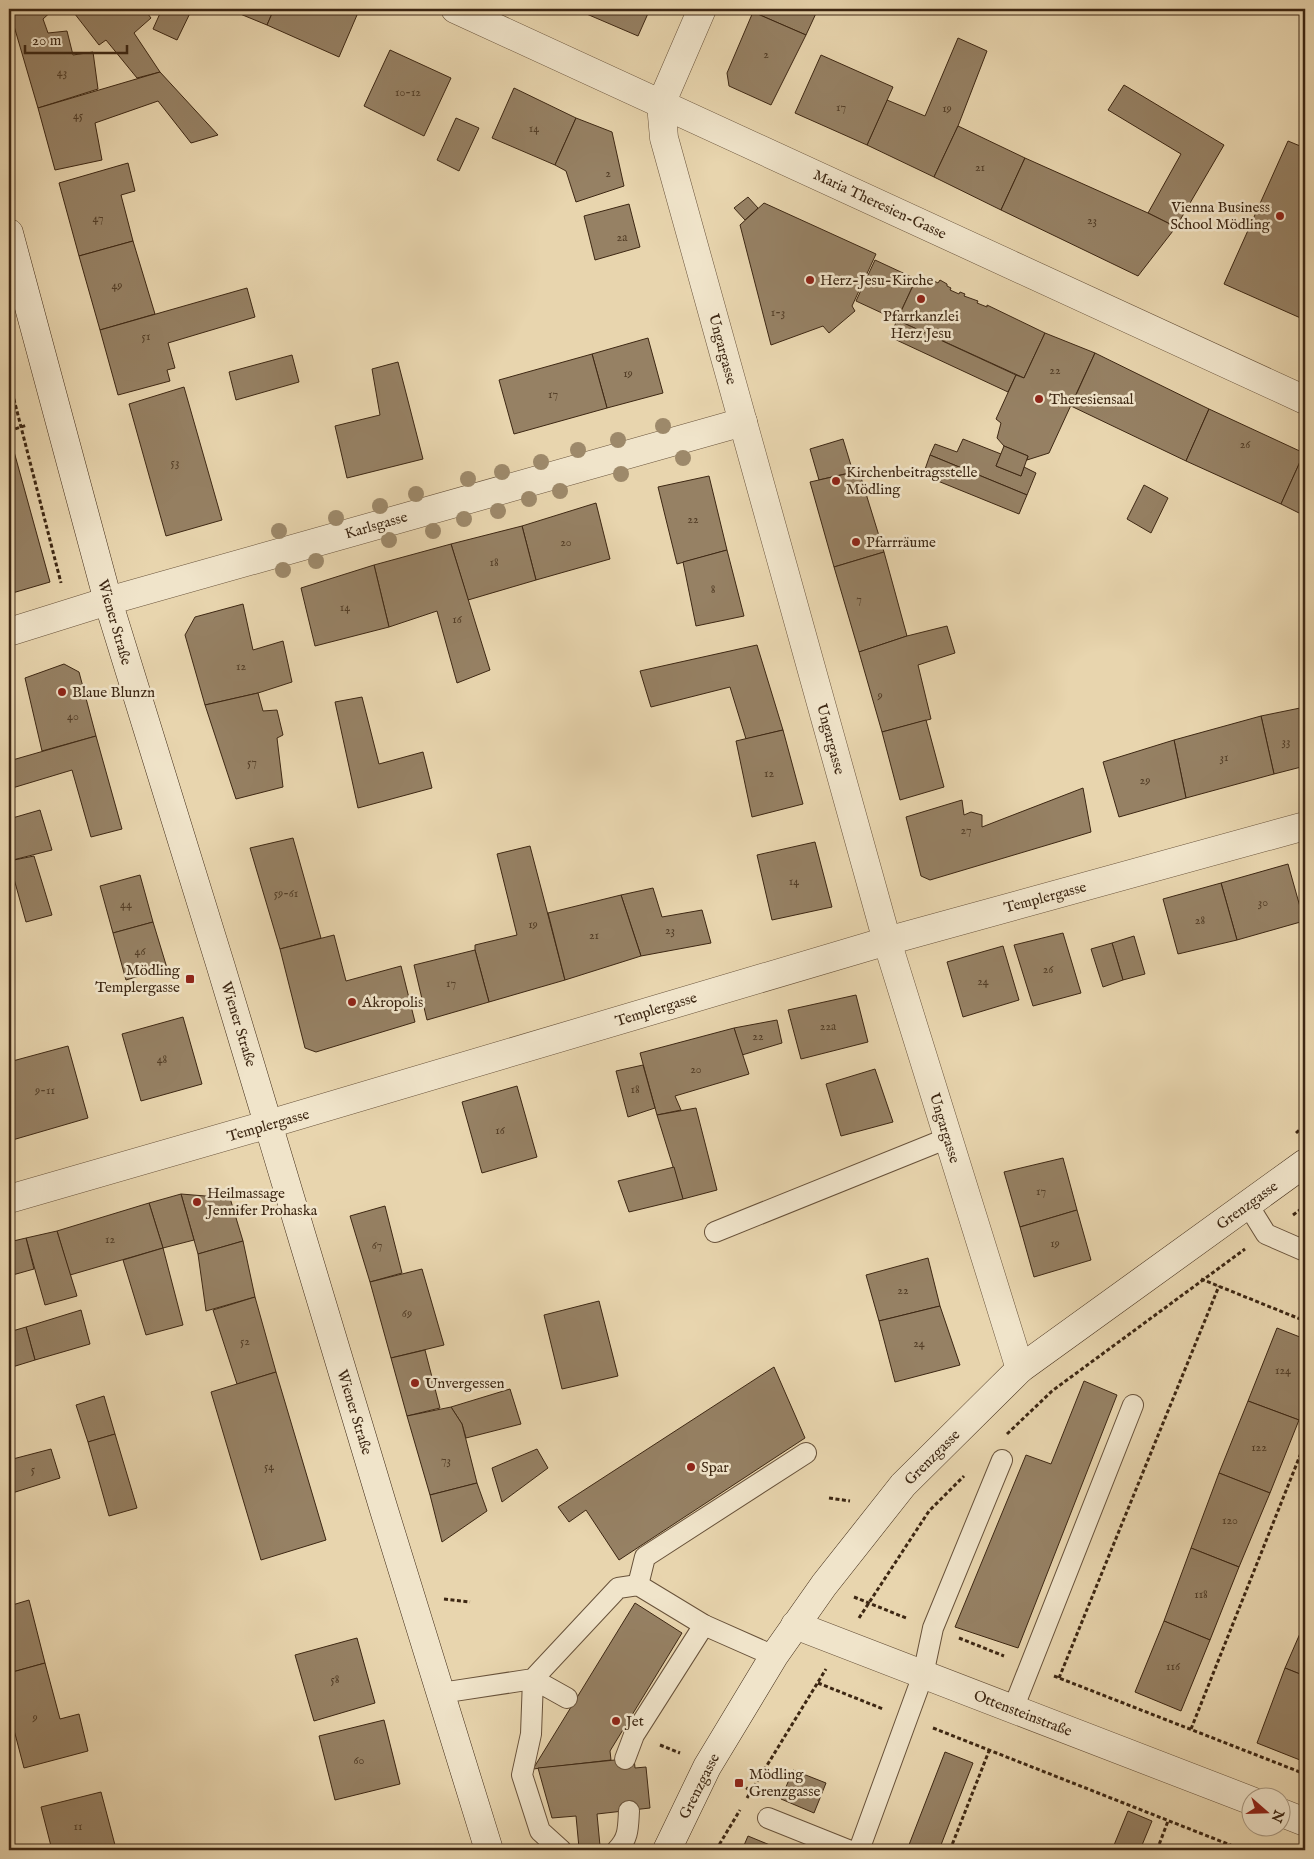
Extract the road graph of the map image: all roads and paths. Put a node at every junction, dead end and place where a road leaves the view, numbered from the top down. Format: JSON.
{"nodes":[{"id":1,"x":455,"y":9,"type":"edge"},
{"id":2,"x":702,"y":9,"type":"edge"},
{"id":3,"x":661,"y":104,"type":"junction"},
{"id":4,"x":9,"y":233,"type":"edge"},
{"id":5,"x":9,"y":380,"type":"edge"},
{"id":6,"x":1305,"y":400,"type":"edge"},
{"id":7,"x":743,"y":422,"type":"junction"},
{"id":8,"x":108,"y":601,"type":"junction"},
{"id":9,"x":69,"y":613,"type":"junction"},
{"id":10,"x":9,"y":632,"type":"edge"},
{"id":11,"x":1305,"y":826,"type":"edge"},
{"id":12,"x":887,"y":941,"type":"junction"},
{"id":13,"x":269,"y":1124,"type":"junction"},
{"id":14,"x":948,"y":1138,"type":"junction"},
{"id":15,"x":1305,"y":1163,"type":"edge"},
{"id":16,"x":9,"y":1199,"type":"edge"},
{"id":17,"x":1248,"y":1205,"type":"junction"},
{"id":18,"x":1305,"y":1206,"type":"edge"},
{"id":19,"x":714,"y":1232,"type":"dead end"},
{"id":20,"x":1266,"y":1234,"type":"junction"},
{"id":21,"x":1305,"y":1251,"type":"edge"},
{"id":22,"x":1165,"y":1265,"type":"junction"},
{"id":23,"x":1203,"y":1280,"type":"junction"},
{"id":24,"x":1219,"y":1286,"type":"junction"},
{"id":25,"x":1305,"y":1321,"type":"edge"},
{"id":26,"x":1020,"y":1369,"type":"junction"},
{"id":27,"x":1133,"y":1405,"type":"dead end"},
{"id":28,"x":1006,"y":1435,"type":"dead end"},
{"id":29,"x":1305,"y":1443,"type":"edge"},
{"id":30,"x":806,"y":1453,"type":"dead end"},
{"id":31,"x":1002,"y":1460,"type":"dead end"},
{"id":32,"x":971,"y":1469,"type":"dead end"},
{"id":33,"x":638,"y":1585,"type":"junction"},
{"id":34,"x":869,"y":1603,"type":"junction"},
{"id":35,"x":704,"y":1625,"type":"junction"},
{"id":36,"x":795,"y":1625,"type":"junction"},
{"id":37,"x":933,"y":1628,"type":"junction"},
{"id":38,"x":842,"y":1643,"type":"junction"},
{"id":39,"x":774,"y":1656,"type":"junction"},
{"id":40,"x":1029,"y":1666,"type":"junction"},
{"id":41,"x":923,"y":1674,"type":"junction"},
{"id":42,"x":1059,"y":1678,"type":"junction"},
{"id":43,"x":533,"y":1679,"type":"junction"},
{"id":44,"x":818,"y":1683,"type":"junction"},
{"id":45,"x":441,"y":1693,"type":"junction"},
{"id":46,"x":567,"y":1698,"type":"dead end"},
{"id":47,"x":1013,"y":1709,"type":"junction"},
{"id":48,"x":908,"y":1719,"type":"junction"},
{"id":49,"x":1191,"y":1729,"type":"junction"},
{"id":50,"x":989,"y":1751,"type":"junction"},
{"id":51,"x":625,"y":1759,"type":"dead end"},
{"id":52,"x":1305,"y":1774,"type":"edge"},
{"id":53,"x":1242,"y":1797,"type":"edge"},
{"id":54,"x":746,"y":1799,"type":"dead end"},
{"id":55,"x":741,"y":1808,"type":"dead end"},
{"id":56,"x":628,"y":1810,"type":"dead end"},
{"id":57,"x":478,"y":1812,"type":"junction"},
{"id":58,"x":1292,"y":1817,"type":"edge"},
{"id":59,"x":768,"y":1818,"type":"dead end"},
{"id":60,"x":1168,"y":1821,"type":"junction"},
{"id":61,"x":1305,"y":1822,"type":"edge"},
{"id":62,"x":489,"y":1850,"type":"edge"},
{"id":63,"x":510,"y":1850,"type":"edge"},
{"id":64,"x":561,"y":1850,"type":"edge"},
{"id":65,"x":617,"y":1850,"type":"edge"},
{"id":66,"x":667,"y":1850,"type":"edge"},
{"id":67,"x":716,"y":1850,"type":"edge"},
{"id":68,"x":848,"y":1850,"type":"edge"},
{"id":69,"x":859,"y":1850,"type":"edge"},
{"id":70,"x":950,"y":1850,"type":"edge"},
{"id":71,"x":1157,"y":1850,"type":"edge"},
{"id":72,"x":1243,"y":1850,"type":"edge"}],
"edges":[{"from":1,"to":3,"type":"street","name":"Maria Theresien-Gasse"},
{"from":2,"to":3,"type":"street"},
{"from":3,"to":6,"type":"street","name":"Maria Theresien-Gasse"},
{"from":3,"to":7,"type":"street","name":"Ungargasse"},
{"from":4,"to":8,"type":"street","name":"Wiener Straße"},
{"from":5,"to":9,"type":"path"},
{"from":7,"to":8,"type":"street","name":"Karlsgasse"},
{"from":7,"to":12,"type":"street","name":"Ungargasse"},
{"from":8,"to":9,"type":"street","name":"Karlsgasse"},
{"from":8,"to":13,"type":"street","name":"Wiener Straße"},
{"from":9,"to":10,"type":"street","name":"Karlsgasse"},
{"from":11,"to":12,"type":"street","name":"Templergasse"},
{"from":12,"to":13,"type":"street","name":"Templergasse"},
{"from":12,"to":14,"type":"street","name":"Ungargasse"},
{"from":13,"to":16,"type":"street","name":"Templergasse"},
{"from":13,"to":45,"type":"street","name":"Wiener Straße"},
{"from":14,"to":19,"type":"lane"},
{"from":14,"to":26,"type":"street","name":"Ungargasse"},
{"from":15,"to":17,"type":"street","name":"Grenzgasse"},
{"from":17,"to":20,"type":"lane"},
{"from":17,"to":22,"type":"street","name":"Grenzgasse"},
{"from":18,"to":20,"type":"path"},
{"from":20,"to":21,"type":"lane"},
{"from":20,"to":23,"type":"path"},
{"from":22,"to":23,"type":"path"},
{"from":22,"to":26,"type":"street","name":"Grenzgasse"},
{"from":23,"to":24,"type":"path"},
{"from":23,"to":28,"type":"path"},
{"from":24,"to":25,"type":"path"},
{"from":24,"to":42,"type":"path"},
{"from":26,"to":36,"type":"street","name":"Grenzgasse"},
{"from":27,"to":40,"type":"lane"},
{"from":29,"to":49,"type":"path"},
{"from":30,"to":33,"type":"lane"},
{"from":31,"to":37,"type":"lane"},
{"from":32,"to":34,"type":"path"},
{"from":33,"to":35,"type":"lane"},
{"from":33,"to":43,"type":"lane"},
{"from":34,"to":37,"type":"path"},
{"from":34,"to":38,"type":"path"},
{"from":35,"to":39,"type":"lane"},
{"from":35,"to":51,"type":"lane"},
{"from":36,"to":38,"type":"street","name":"Ottensteinstraße"},
{"from":36,"to":39,"type":"street","name":"Grenzgasse"},
{"from":37,"to":40,"type":"path"},
{"from":37,"to":41,"type":"lane"},
{"from":38,"to":41,"type":"street","name":"Ottensteinstraße"},
{"from":38,"to":44,"type":"path"},
{"from":39,"to":66,"type":"street","name":"Grenzgasse"},
{"from":40,"to":42,"type":"path"},
{"from":40,"to":47,"type":"lane"},
{"from":41,"to":47,"type":"street","name":"Ottensteinstraße"},
{"from":41,"to":48,"type":"lane"},
{"from":42,"to":49,"type":"path"},
{"from":43,"to":45,"type":"lane"},
{"from":43,"to":46,"type":"lane"},
{"from":43,"to":64,"type":"lane"},
{"from":44,"to":48,"type":"path"},
{"from":44,"to":54,"type":"path"},
{"from":45,"to":57,"type":"street","name":"Wiener Straße"},
{"from":47,"to":53,"type":"street","name":"Ottensteinstraße"},
{"from":48,"to":50,"type":"path"},
{"from":48,"to":69,"type":"lane"},
{"from":49,"to":52,"type":"path"},
{"from":50,"to":60,"type":"path"},
{"from":50,"to":70,"type":"path"},
{"from":55,"to":67,"type":"path"},
{"from":56,"to":65,"type":"lane"},
{"from":57,"to":62,"type":"street","name":"Wiener Straße"},
{"from":57,"to":63,"type":"street","name":"Wiener Straße"},
{"from":58,"to":61,"type":"street"},
{"from":59,"to":68,"type":"lane"},
{"from":60,"to":71,"type":"path"},
{"from":60,"to":72,"type":"path"}]}
